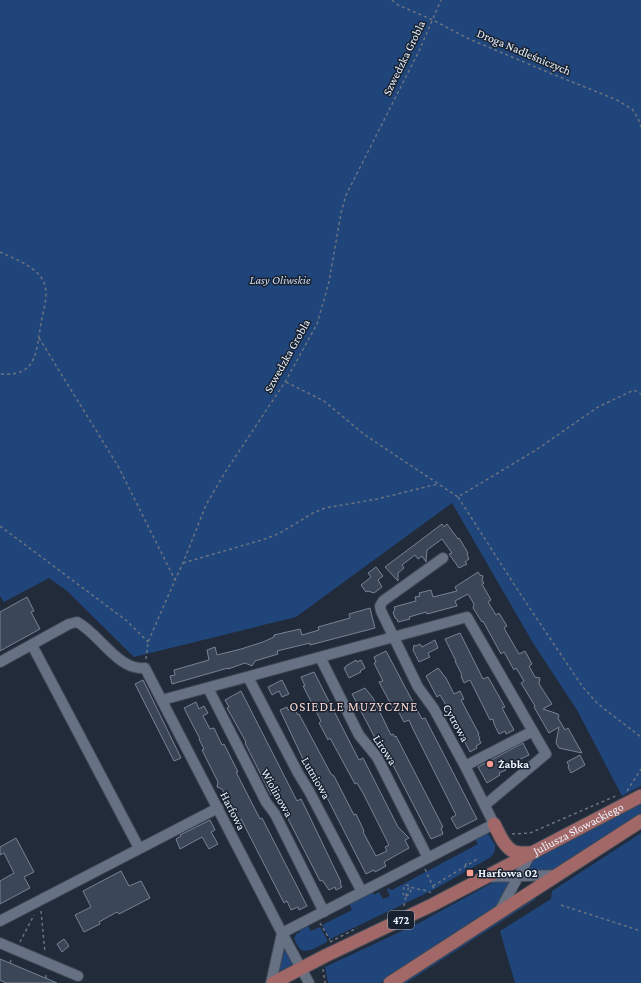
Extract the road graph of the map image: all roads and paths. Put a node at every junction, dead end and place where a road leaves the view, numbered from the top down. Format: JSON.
{"nodes":[{"id":1,"x":392,"y":0,"type":"edge"},
{"id":2,"x":441,"y":0,"type":"edge"},
{"id":3,"x":433,"y":20,"type":"junction"},
{"id":4,"x":641,"y":126,"type":"edge"},
{"id":5,"x":0,"y":252,"type":"edge"},
{"id":6,"x":39,"y":338,"type":"junction"},
{"id":7,"x":0,"y":374,"type":"edge"},
{"id":8,"x":285,"y":382,"type":"junction"},
{"id":9,"x":641,"y":394,"type":"edge"},
{"id":10,"x":438,"y":484,"type":"junction"},
{"id":11,"x":458,"y":497,"type":"junction"},
{"id":12,"x":0,"y":526,"type":"edge"},
{"id":13,"x":443,"y":558,"type":"dead end"},
{"id":14,"x":183,"y":563,"type":"junction"},
{"id":15,"x":175,"y":580,"type":"junction"},
{"id":16,"x":393,"y":637,"type":"junction"},
{"id":17,"x":148,"y":642,"type":"junction"},
{"id":18,"x":32,"y":645,"type":"junction"},
{"id":19,"x":320,"y":657,"type":"junction"},
{"id":20,"x":0,"y":662,"type":"edge"},
{"id":21,"x":146,"y":668,"type":"junction"},
{"id":22,"x":248,"y":677,"type":"junction"},
{"id":23,"x":208,"y":688,"type":"junction"},
{"id":24,"x":162,"y":700,"type":"junction"},
{"id":25,"x":533,"y":731,"type":"junction"},
{"id":26,"x":641,"y":737,"type":"edge"},
{"id":27,"x":465,"y":766,"type":"junction"},
{"id":28,"x":641,"y":769,"type":"edge"},
{"id":29,"x":626,"y":792,"type":"dead end"},
{"id":30,"x":620,"y":794,"type":"dead end"},
{"id":31,"x":641,"y":796,"type":"edge"},
{"id":32,"x":485,"y":805,"type":"junction"},
{"id":33,"x":218,"y":808,"type":"junction"},
{"id":34,"x":641,"y":821,"type":"edge"},
{"id":35,"x":494,"y":824,"type":"junction"},
{"id":36,"x":506,"y":836,"type":"dead end"},
{"id":37,"x":139,"y":848,"type":"junction"},
{"id":38,"x":531,"y":853,"type":"junction"},
{"id":39,"x":479,"y":858,"type":"dead end"},
{"id":40,"x":424,"y":860,"type":"junction"},
{"id":41,"x":468,"y":860,"type":"dead end"},
{"id":42,"x":464,"y":867,"type":"junction"},
{"id":43,"x":557,"y":875,"type":"junction"},
{"id":44,"x":519,"y":876,"type":"junction"},
{"id":45,"x":486,"y":877,"type":"junction"},
{"id":46,"x":409,"y":886,"type":"junction"},
{"id":47,"x":433,"y":886,"type":"junction"},
{"id":48,"x":411,"y":888,"type":"junction"},
{"id":49,"x":362,"y":892,"type":"junction"},
{"id":50,"x":431,"y":893,"type":"junction"},
{"id":51,"x":406,"y":896,"type":"junction"},
{"id":52,"x":424,"y":896,"type":"dead end"},
{"id":53,"x":38,"y":901,"type":"junction"},
{"id":54,"x":411,"y":903,"type":"dead end"},
{"id":55,"x":560,"y":905,"type":"dead end"},
{"id":56,"x":498,"y":913,"type":"junction"},
{"id":57,"x":320,"y":914,"type":"junction"},
{"id":58,"x":0,"y":921,"type":"edge"},
{"id":59,"x":357,"y":928,"type":"dead end"},
{"id":60,"x":641,"y":931,"type":"edge"},
{"id":61,"x":282,"y":933,"type":"junction"},
{"id":62,"x":330,"y":940,"type":"junction"},
{"id":63,"x":0,"y":943,"type":"edge"},
{"id":64,"x":329,"y":944,"type":"dead end"},
{"id":65,"x":46,"y":962,"type":"junction"},
{"id":66,"x":302,"y":968,"type":"junction"},
{"id":67,"x":323,"y":969,"type":"dead end"},
{"id":68,"x":78,"y":976,"type":"dead end"},
{"id":69,"x":46,"y":978,"type":"dead end"},
{"id":70,"x":272,"y":983,"type":"edge"},
{"id":71,"x":309,"y":983,"type":"edge"},
{"id":72,"x":325,"y":983,"type":"edge"},
{"id":73,"x":390,"y":983,"type":"edge"}],
"edges":[{"from":1,"to":3,"type":"path","name":"Droga Nadleśniczych"},
{"from":2,"to":3,"type":"path","name":"Szwedzka Grobla"},
{"from":3,"to":4,"type":"path","name":"Droga Nadleśniczych"},
{"from":3,"to":8,"type":"path","name":"Szwedzka Grobla"},
{"from":5,"to":6,"type":"path"},
{"from":6,"to":7,"type":"path"},
{"from":6,"to":15,"type":"path"},
{"from":8,"to":10,"type":"path"},
{"from":8,"to":14,"type":"path","name":"Szwedzka Grobla"},
{"from":9,"to":11,"type":"path"},
{"from":10,"to":11,"type":"path"},
{"from":10,"to":14,"type":"path"},
{"from":11,"to":26,"type":"path"},
{"from":12,"to":17,"type":"path"},
{"from":13,"to":16,"type":"street"},
{"from":14,"to":15,"type":"path","name":"Szwedzka Grobla"},
{"from":15,"to":17,"type":"path","name":"Szwedzka Grobla"},
{"from":16,"to":19,"type":"street"},
{"from":16,"to":25,"type":"street"},
{"from":16,"to":27,"type":"street","name":"Cytrowa"},
{"from":17,"to":21,"type":"path","name":"Szwedzka Grobla"},
{"from":18,"to":20,"type":"street"},
{"from":18,"to":21,"type":"street"},
{"from":18,"to":37,"type":"street"},
{"from":19,"to":22,"type":"street"},
{"from":19,"to":40,"type":"street","name":"Lirowa"},
{"from":21,"to":24,"type":"street","name":"Harfowa"},
{"from":22,"to":23,"type":"street"},
{"from":22,"to":49,"type":"street","name":"Lutniowa"},
{"from":23,"to":24,"type":"street"},
{"from":23,"to":57,"type":"street","name":"Wiolinowa"},
{"from":24,"to":33,"type":"street","name":"Harfowa"},
{"from":25,"to":27,"type":"street"},
{"from":25,"to":32,"type":"street"},
{"from":27,"to":32,"type":"street","name":"Cytrowa"},
{"from":28,"to":29,"type":"path"},
{"from":30,"to":36,"type":"path"},
{"from":31,"to":38,"type":"main road","name":"Juliusza Słowackiego","number":"472"},
{"from":32,"to":35,"type":"street","name":"Cytrowa"},
{"from":33,"to":37,"type":"street"},
{"from":33,"to":61,"type":"street","name":"Harfowa"},
{"from":34,"to":43,"type":"main road","name":"Juliusza Słowackiego"},
{"from":35,"to":38,"type":"main road"},
{"from":35,"to":40,"type":"street"},
{"from":37,"to":53,"type":"street"},
{"from":38,"to":44,"type":"street"},
{"from":38,"to":45,"type":"main road","name":"Juliusza Słowackiego","number":"472"},
{"from":39,"to":42,"type":"path"},
{"from":40,"to":47,"type":"path"},
{"from":40,"to":49,"type":"street"},
{"from":41,"to":42,"type":"path"},
{"from":42,"to":47,"type":"path"},
{"from":43,"to":44,"type":"street"},
{"from":43,"to":56,"type":"main road","name":"Juliusza Słowackiego"},
{"from":44,"to":45,"type":"street"},
{"from":44,"to":56,"type":"street"},
{"from":45,"to":66,"type":"main road","name":"Juliusza Słowackiego","number":"472"},
{"from":46,"to":48,"type":"path"},
{"from":46,"to":51,"type":"path"},
{"from":46,"to":51,"type":"path"},
{"from":47,"to":50,"type":"path"},
{"from":48,"to":50,"type":"path"},
{"from":48,"to":51,"type":"path"},
{"from":49,"to":57,"type":"street"},
{"from":50,"to":52,"type":"path"},
{"from":51,"to":54,"type":"path"},
{"from":53,"to":58,"type":"street"},
{"from":53,"to":65,"type":"path"},
{"from":55,"to":60,"type":"path"},
{"from":56,"to":73,"type":"main road","name":"Juliusza Słowackiego"},
{"from":57,"to":61,"type":"street"},
{"from":57,"to":62,"type":"path"},
{"from":59,"to":62,"type":"path"},
{"from":61,"to":66,"type":"street","name":"Harfowa"},
{"from":61,"to":70,"type":"street"},
{"from":62,"to":64,"type":"path"},
{"from":63,"to":65,"type":"street"},
{"from":65,"to":68,"type":"street"},
{"from":65,"to":69,"type":"path"},
{"from":66,"to":70,"type":"main road","number":"472"},
{"from":66,"to":71,"type":"street","name":"Harfowa"},
{"from":67,"to":72,"type":"path"}]}
